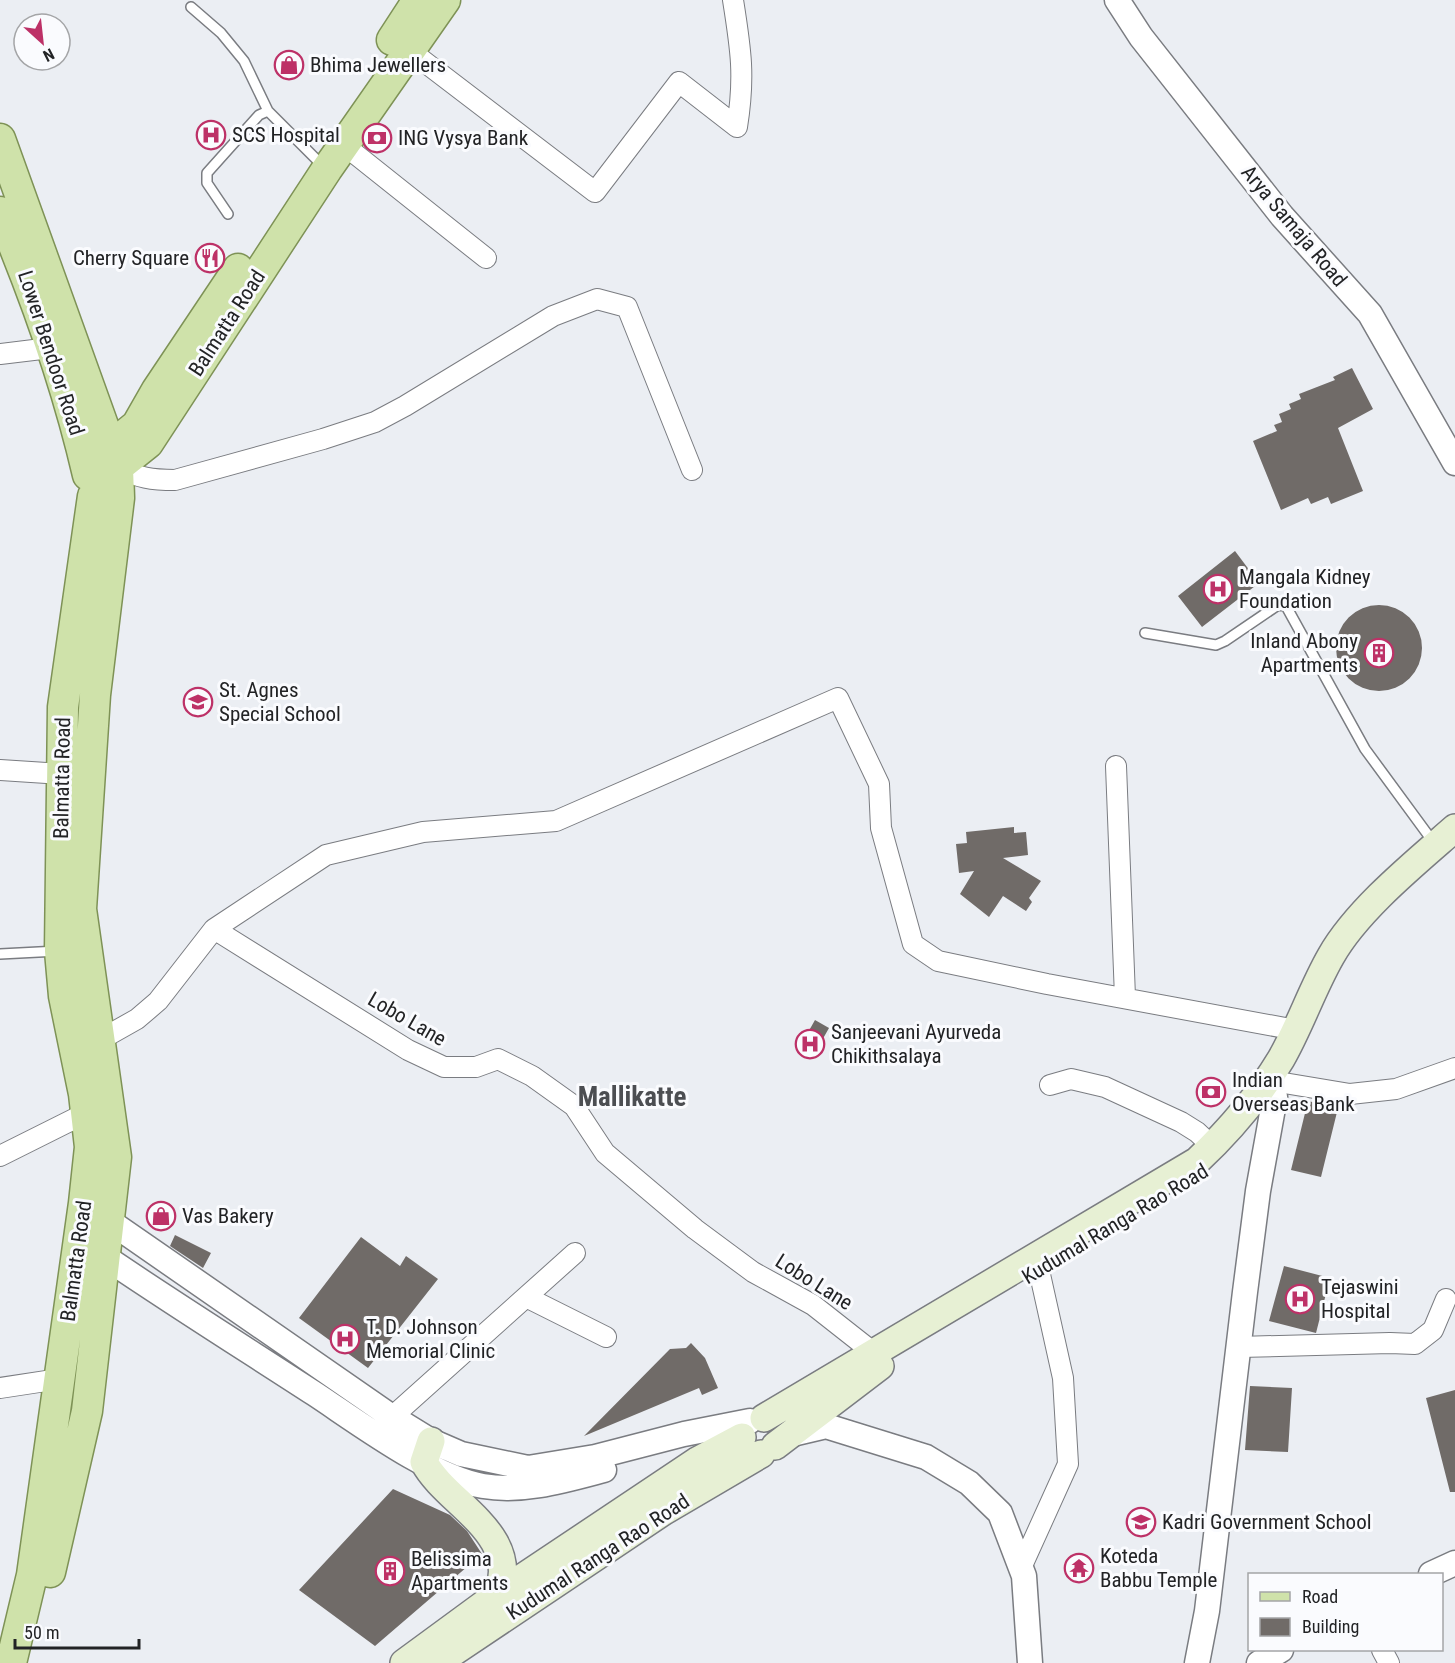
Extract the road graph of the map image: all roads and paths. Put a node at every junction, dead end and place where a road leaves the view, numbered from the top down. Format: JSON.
{"nodes":[{"id":1,"x":418,"y":0,"type":"edge"},
{"id":2,"x":444,"y":0,"type":"edge"},
{"id":3,"x":733,"y":0,"type":"edge"},
{"id":4,"x":1117,"y":0,"type":"edge"},
{"id":5,"x":191,"y":7,"type":"dead end"},
{"id":6,"x":409,"y":50,"type":"junction"},
{"id":7,"x":268,"y":111,"type":"junction"},
{"id":8,"x":0,"y":139,"type":"edge"},
{"id":9,"x":344,"y":145,"type":"junction"},
{"id":10,"x":320,"y":164,"type":"junction"},
{"id":11,"x":0,"y":213,"type":"edge"},
{"id":12,"x":228,"y":214,"type":"dead end"},
{"id":13,"x":486,"y":258,"type":"dead end"},
{"id":14,"x":50,"y":348,"type":"junction"},
{"id":15,"x":0,"y":354,"type":"edge"},
{"id":16,"x":104,"y":456,"type":"junction"},
{"id":17,"x":1455,"y":463,"type":"edge"},
{"id":18,"x":692,"y":470,"type":"dead end"},
{"id":19,"x":93,"y":496,"type":"joint"},
{"id":20,"x":1145,"y":633,"type":"dead end"},
{"id":21,"x":1116,"y":766,"type":"dead end"},
{"id":22,"x":0,"y":770,"type":"edge"},
{"id":23,"x":62,"y":774,"type":"junction"},
{"id":24,"x":1449,"y":842,"type":"edge"},
{"id":25,"x":214,"y":928,"type":"junction"},
{"id":26,"x":60,"y":951,"type":"junction"},
{"id":27,"x":0,"y":954,"type":"edge"},
{"id":28,"x":1125,"y":998,"type":"junction"},
{"id":29,"x":1296,"y":1030,"type":"junction"},
{"id":30,"x":98,"y":1041,"type":"junction"},
{"id":31,"x":1455,"y":1068,"type":"edge"},
{"id":32,"x":1050,"y":1085,"type":"dead end"},
{"id":33,"x":1273,"y":1085,"type":"junction"},
{"id":34,"x":86,"y":1113,"type":"junction"},
{"id":35,"x":1212,"y":1146,"type":"junction"},
{"id":36,"x":0,"y":1156,"type":"edge"},
{"id":37,"x":84,"y":1203,"type":"junction"},
{"id":38,"x":111,"y":1223,"type":"junction"},
{"id":39,"x":79,"y":1240,"type":"junction"},
{"id":40,"x":575,"y":1253,"type":"dead end"},
{"id":41,"x":104,"y":1257,"type":"junction"},
{"id":42,"x":1039,"y":1270,"type":"junction"},
{"id":43,"x":528,"y":1298,"type":"junction"},
{"id":44,"x":1446,"y":1299,"type":"dead end"},
{"id":45,"x":606,"y":1337,"type":"dead end"},
{"id":46,"x":1239,"y":1347,"type":"junction"},
{"id":47,"x":874,"y":1353,"type":"junction"},
{"id":48,"x":59,"y":1379,"type":"junction"},
{"id":49,"x":0,"y":1388,"type":"edge"},
{"id":50,"x":392,"y":1417,"type":"junction"},
{"id":51,"x":760,"y":1435,"type":"junction"},
{"id":52,"x":428,"y":1451,"type":"junction"},
{"id":53,"x":1455,"y":1563,"type":"edge"},
{"id":54,"x":1021,"y":1568,"type":"junction"},
{"id":55,"x":1435,"y":1573,"type":"edge"},
{"id":56,"x":498,"y":1594,"type":"junction"},
{"id":57,"x":1279,"y":1651,"type":"edge"},
{"id":58,"x":436,"y":1658,"type":"edge"},
{"id":59,"x":11,"y":1663,"type":"edge"},
{"id":60,"x":30,"y":1663,"type":"edge"},
{"id":61,"x":404,"y":1663,"type":"edge"},
{"id":62,"x":1030,"y":1663,"type":"edge"},
{"id":63,"x":1197,"y":1663,"type":"edge"},
{"id":64,"x":1259,"y":1663,"type":"edge"}],
"edges":[{"from":1,"to":10,"type":"main road","name":"Balmatta Road"},
{"from":2,"to":6,"type":"main road","name":"Balmatta Road"},
{"from":3,"to":6,"type":"street"},
{"from":4,"to":17,"type":"street","name":"Arya Samaja Road"},
{"from":5,"to":7,"type":"lane"},
{"from":6,"to":9,"type":"main road","name":"Balmatta Road"},
{"from":7,"to":10,"type":"lane"},
{"from":7,"to":12,"type":"lane"},
{"from":8,"to":16,"type":"main road"},
{"from":9,"to":10,"type":"main road","name":"Balmatta Road"},
{"from":9,"to":13,"type":"street"},
{"from":10,"to":16,"type":"main road","name":"Balmatta Road"},
{"from":11,"to":14,"type":"main road","name":"Lower Bendoor Road"},
{"from":14,"to":15,"type":"street"},
{"from":14,"to":16,"type":"main road","name":"Lower Bendoor Road"},
{"from":16,"to":18,"type":"street"},
{"from":16,"to":19,"type":"main road","name":"Lower Bendoor Road"},
{"from":16,"to":30,"type":"main road"},
{"from":19,"to":23,"type":"main road","name":"Balmatta Road"},
{"from":20,"to":24,"type":"lane"},
{"from":21,"to":28,"type":"street"},
{"from":22,"to":23,"type":"street"},
{"from":23,"to":26,"type":"main road","name":"Balmatta Road"},
{"from":24,"to":29,"type":"main road"},
{"from":24,"to":33,"type":"main road","name":"Kudumal Ranga Rao Road"},
{"from":25,"to":28,"type":"street"},
{"from":25,"to":30,"type":"street"},
{"from":25,"to":47,"type":"street","name":"Lobo Lane"},
{"from":26,"to":27,"type":"lane"},
{"from":26,"to":34,"type":"main road","name":"Balmatta Road"},
{"from":28,"to":29,"type":"street"},
{"from":29,"to":33,"type":"main road"},
{"from":30,"to":38,"type":"main road"},
{"from":31,"to":33,"type":"street"},
{"from":32,"to":35,"type":"street"},
{"from":33,"to":35,"type":"main road"},
{"from":33,"to":42,"type":"main road","name":"Kudumal Ranga Rao Road"},
{"from":33,"to":46,"type":"street"},
{"from":34,"to":36,"type":"street"},
{"from":34,"to":37,"type":"main road","name":"Balmatta Road"},
{"from":35,"to":47,"type":"main road"},
{"from":37,"to":38,"type":"street"},
{"from":37,"to":39,"type":"main road","name":"Balmatta Road"},
{"from":38,"to":41,"type":"main road"},
{"from":38,"to":50,"type":"street"},
{"from":39,"to":41,"type":"street"},
{"from":39,"to":48,"type":"main road","name":"Balmatta Road"},
{"from":40,"to":43,"type":"street"},
{"from":41,"to":52,"type":"street"},
{"from":41,"to":60,"type":"main road"},
{"from":42,"to":51,"type":"main road","name":"Kudumal Ranga Rao Road"},
{"from":42,"to":54,"type":"street"},
{"from":43,"to":45,"type":"street"},
{"from":43,"to":50,"type":"street"},
{"from":44,"to":46,"type":"street"},
{"from":46,"to":63,"type":"street"},
{"from":47,"to":51,"type":"main road"},
{"from":48,"to":49,"type":"street"},
{"from":48,"to":59,"type":"main road","name":"Balmatta Road"},
{"from":50,"to":52,"type":"street"},
{"from":51,"to":52,"type":"street"},
{"from":51,"to":54,"type":"street"},
{"from":51,"to":56,"type":"main road"},
{"from":51,"to":58,"type":"main road","name":"Kudumal Ranga Rao Road"},
{"from":52,"to":56,"type":"main road"},
{"from":53,"to":55,"type":"street"},
{"from":54,"to":62,"type":"street"},
{"from":56,"to":58,"type":"main road"},
{"from":57,"to":64,"type":"street"},
{"from":58,"to":61,"type":"main road"}]}
